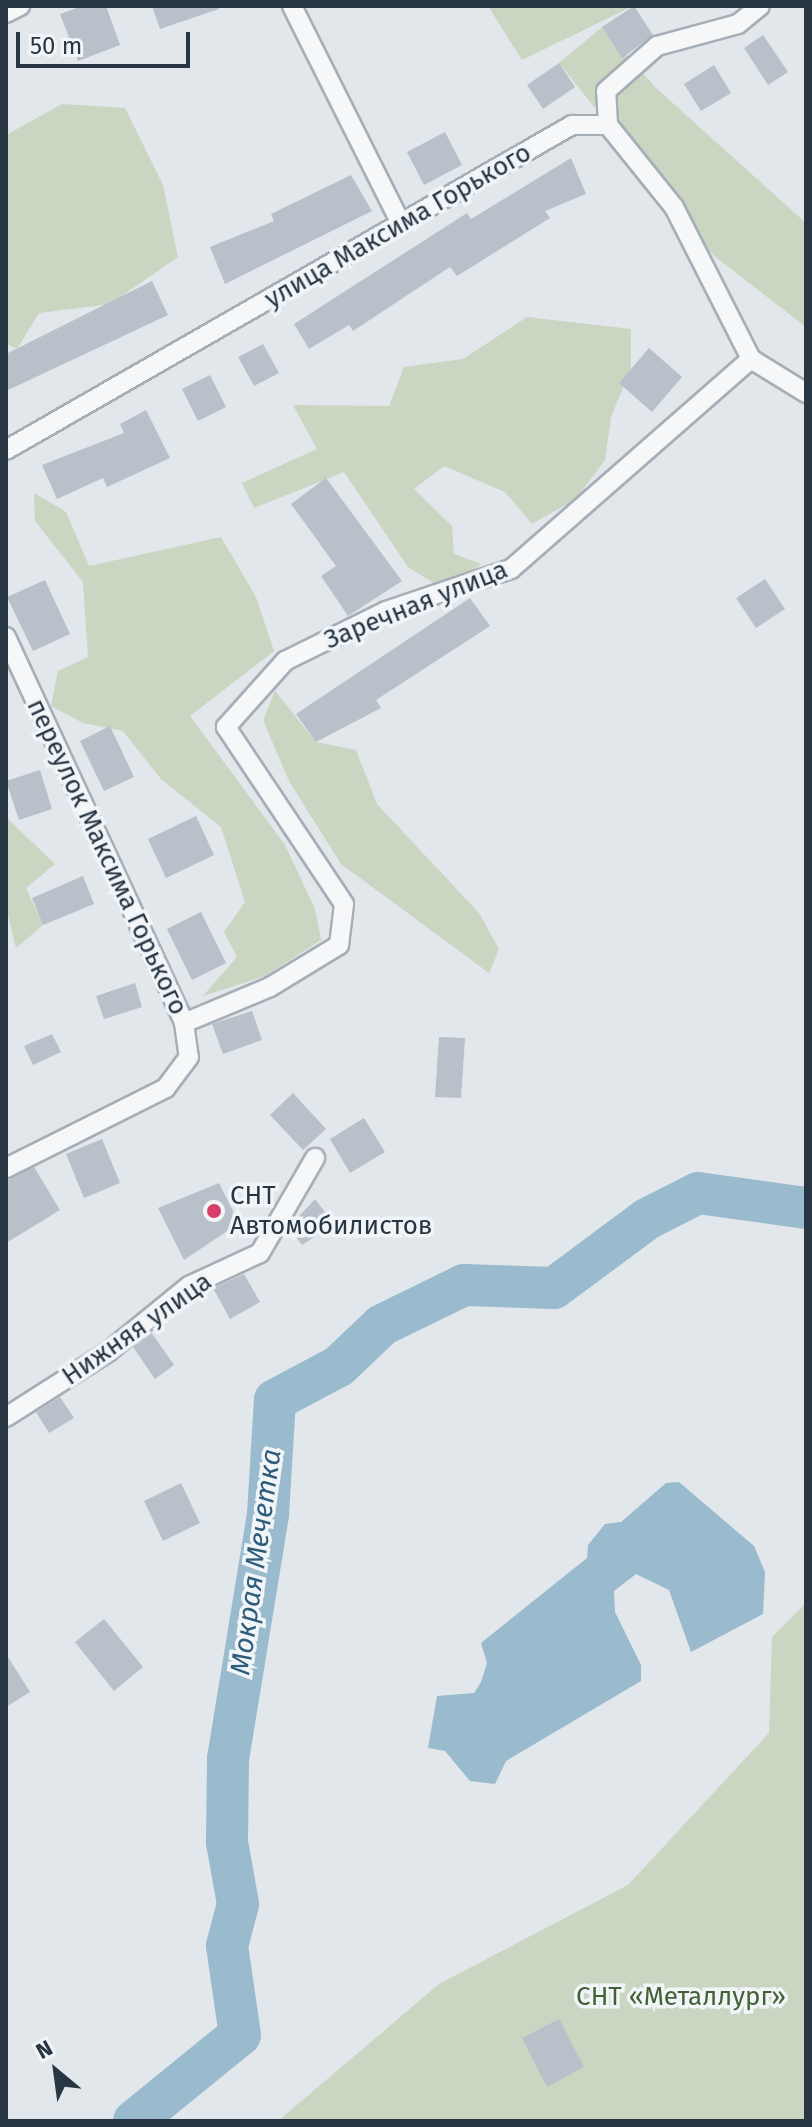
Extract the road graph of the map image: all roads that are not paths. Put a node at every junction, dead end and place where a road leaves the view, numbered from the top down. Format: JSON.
{"nodes":[{"id":1,"x":20,"y":6,"type":"edge"},
{"id":2,"x":292,"y":6,"type":"edge"},
{"id":3,"x":760,"y":6,"type":"edge"},
{"id":4,"x":6,"y":13,"type":"edge"},
{"id":5,"x":608,"y":125,"type":"junction"},
{"id":6,"x":401,"y":224,"type":"junction"},
{"id":7,"x":751,"y":359,"type":"junction"},
{"id":8,"x":806,"y":393,"type":"edge"},
{"id":9,"x":6,"y":450,"type":"edge"},
{"id":10,"x":6,"y":637,"type":"edge"},
{"id":11,"x":184,"y":1023,"type":"junction"},
{"id":12,"x":315,"y":1158,"type":"dead end"},
{"id":13,"x":6,"y":1168,"type":"edge"},
{"id":14,"x":6,"y":1417,"type":"edge"}],
"edges":[{"from":1,"to":4,"type":"street"},
{"from":2,"to":6,"type":"street"},
{"from":3,"to":5,"type":"street"},
{"from":5,"to":6,"type":"street","name":"улица Максима Горького"},
{"from":5,"to":7,"type":"street"},
{"from":6,"to":9,"type":"street","name":"улица Максима Горького"},
{"from":7,"to":8,"type":"street"},
{"from":7,"to":11,"type":"street","name":"Заречная улица"},
{"from":10,"to":11,"type":"street","name":"переулок Максима Горького"},
{"from":11,"to":13,"type":"street","name":"переулок Максима Горького"},
{"from":12,"to":14,"type":"street","name":"Нижняя улица"}]}
